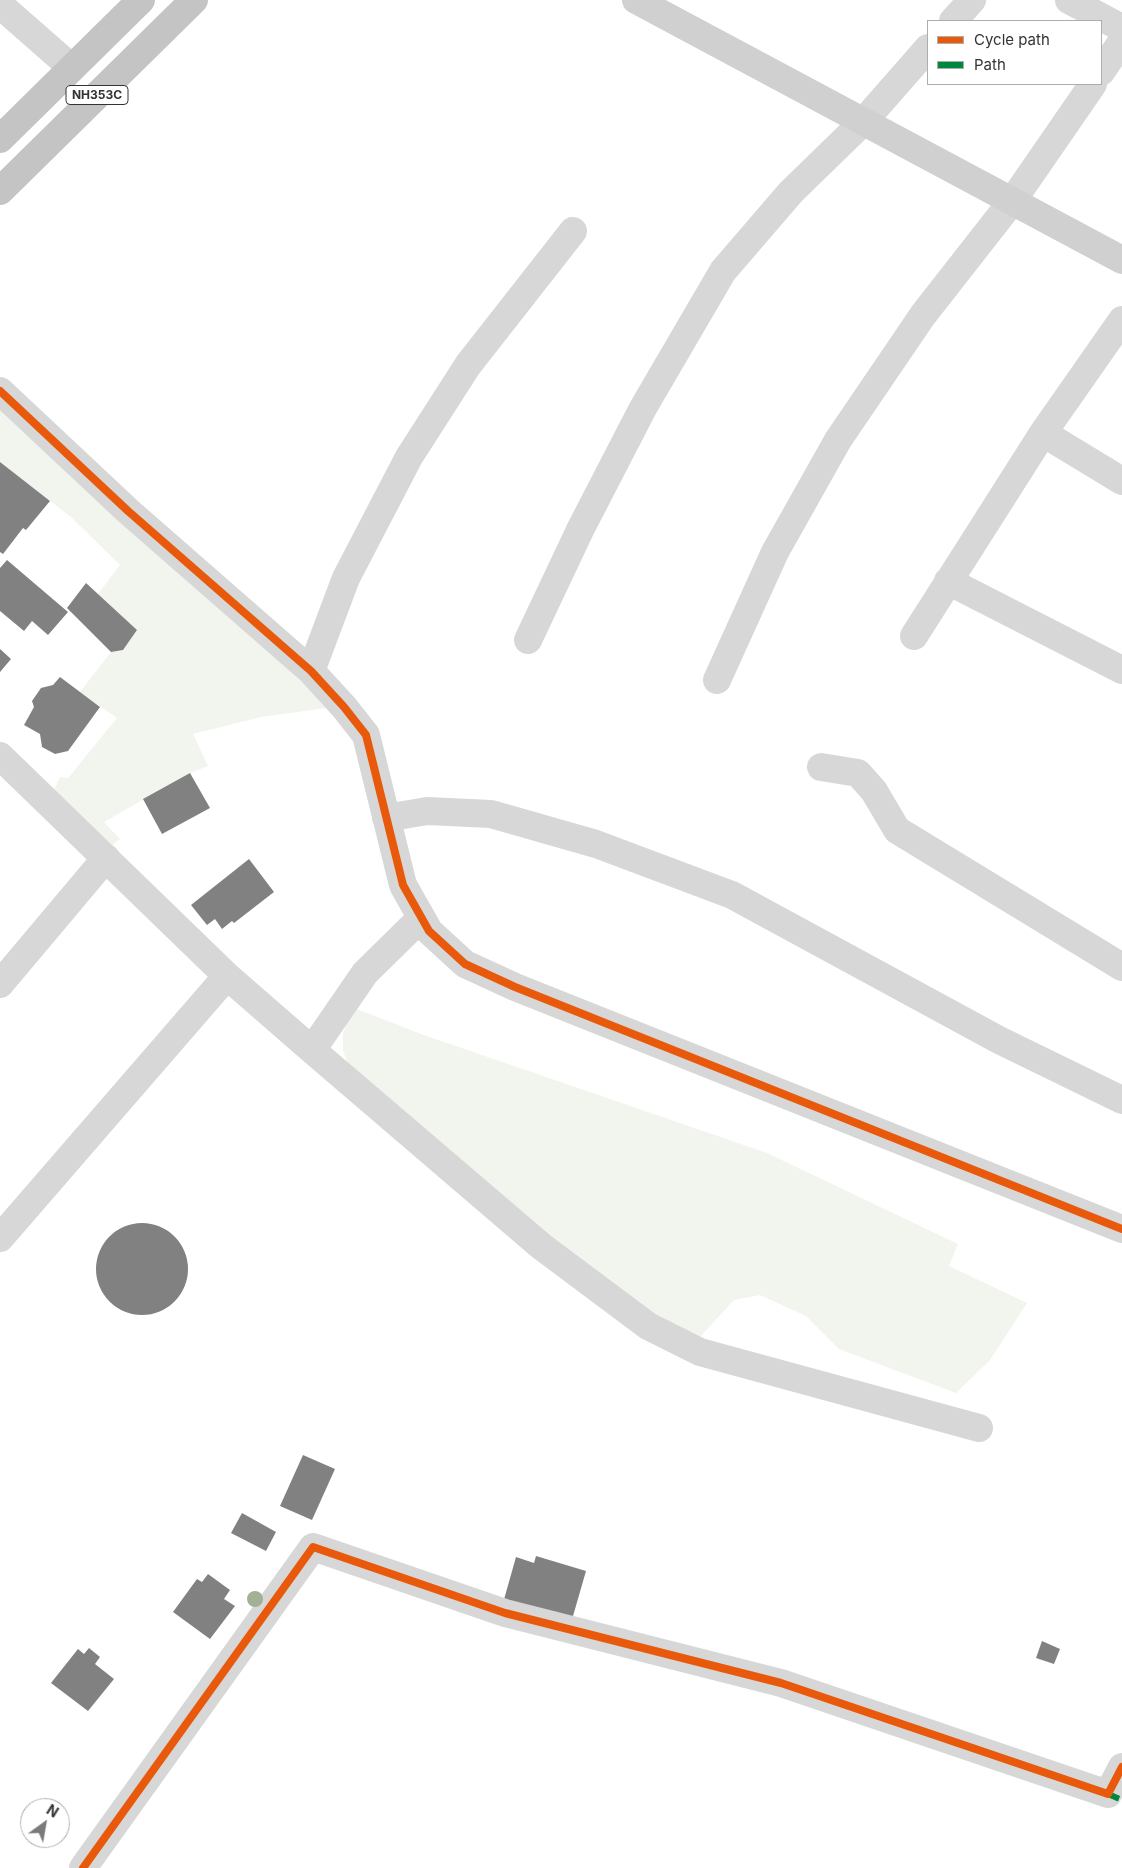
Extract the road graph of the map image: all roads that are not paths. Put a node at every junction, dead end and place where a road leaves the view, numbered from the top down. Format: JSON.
{"nodes":[{"id":1,"x":140,"y":0,"type":"edge"},
{"id":2,"x":194,"y":0,"type":"edge"},
{"id":3,"x":636,"y":0,"type":"edge"},
{"id":4,"x":972,"y":0,"type":"edge"},
{"id":5,"x":1069,"y":0,"type":"edge"},
{"id":6,"x":0,"y":5,"type":"edge"},
{"id":7,"x":954,"y":20,"type":"edge"},
{"id":8,"x":1122,"y":28,"type":"edge"},
{"id":9,"x":1122,"y":41,"type":"edge"},
{"id":10,"x":927,"y":49,"type":"edge"},
{"id":11,"x":72,"y":68,"type":"junction"},
{"id":12,"x":1102,"y":71,"type":"edge"},
{"id":13,"x":1092,"y":85,"type":"edge"},
{"id":14,"x":864,"y":121,"type":"junction"},
{"id":15,"x":0,"y":139,"type":"edge"},
{"id":16,"x":0,"y":191,"type":"edge"},
{"id":17,"x":1013,"y":200,"type":"junction"},
{"id":18,"x":573,"y":231,"type":"dead end"},
{"id":19,"x":1122,"y":260,"type":"edge"},
{"id":20,"x":1122,"y":320,"type":"edge"},
{"id":21,"x":0,"y":391,"type":"edge"},
{"id":22,"x":1043,"y":433,"type":"junction"},
{"id":23,"x":1122,"y":481,"type":"edge"},
{"id":24,"x":948,"y":581,"type":"junction"},
{"id":25,"x":914,"y":636,"type":"dead end"},
{"id":26,"x":528,"y":640,"type":"dead end"},
{"id":27,"x":1122,"y":670,"type":"edge"},
{"id":28,"x":312,"y":671,"type":"junction"},
{"id":29,"x":717,"y":680,"type":"dead end"},
{"id":30,"x":0,"y":756,"type":"edge"},
{"id":31,"x":821,"y":767,"type":"dead end"},
{"id":32,"x":386,"y":818,"type":"junction"},
{"id":33,"x":106,"y":858,"type":"junction"},
{"id":34,"x":421,"y":918,"type":"junction"},
{"id":35,"x":1122,"y":967,"type":"edge"},
{"id":36,"x":227,"y":976,"type":"junction"},
{"id":37,"x":0,"y":984,"type":"edge"},
{"id":38,"x":312,"y":1050,"type":"junction"},
{"id":39,"x":1122,"y":1100,"type":"edge"},
{"id":40,"x":1122,"y":1229,"type":"edge"},
{"id":41,"x":0,"y":1238,"type":"edge"},
{"id":42,"x":979,"y":1428,"type":"dead end"},
{"id":43,"x":1122,"y":1767,"type":"edge"},
{"id":44,"x":83,"y":1868,"type":"edge"}],
"edges":[{"from":1,"to":11,"type":"highway","number":"NH353C"},
{"from":2,"to":16,"type":"highway","number":"NH353C"},
{"from":3,"to":14,"type":"street"},
{"from":4,"to":7,"type":"street"},
{"from":5,"to":8,"type":"street"},
{"from":6,"to":11,"type":"street"},
{"from":9,"to":12,"type":"street"},
{"from":10,"to":14,"type":"street"},
{"from":11,"to":15,"type":"highway","number":"NH353C"},
{"from":13,"to":17,"type":"street"},
{"from":14,"to":17,"type":"street"},
{"from":14,"to":26,"type":"street"},
{"from":17,"to":19,"type":"street"},
{"from":17,"to":29,"type":"street"},
{"from":18,"to":28,"type":"street"},
{"from":20,"to":22,"type":"street"},
{"from":21,"to":28,"type":"street"},
{"from":22,"to":23,"type":"street"},
{"from":22,"to":24,"type":"street"},
{"from":24,"to":25,"type":"street"},
{"from":24,"to":27,"type":"street"},
{"from":28,"to":32,"type":"street"},
{"from":30,"to":33,"type":"street"},
{"from":31,"to":35,"type":"street"},
{"from":32,"to":34,"type":"street"},
{"from":32,"to":39,"type":"street"},
{"from":33,"to":36,"type":"street"},
{"from":33,"to":37,"type":"street"},
{"from":34,"to":38,"type":"street"},
{"from":34,"to":40,"type":"street"},
{"from":36,"to":38,"type":"street"},
{"from":36,"to":41,"type":"street"},
{"from":38,"to":42,"type":"street"},
{"from":43,"to":44,"type":"street"}]}
